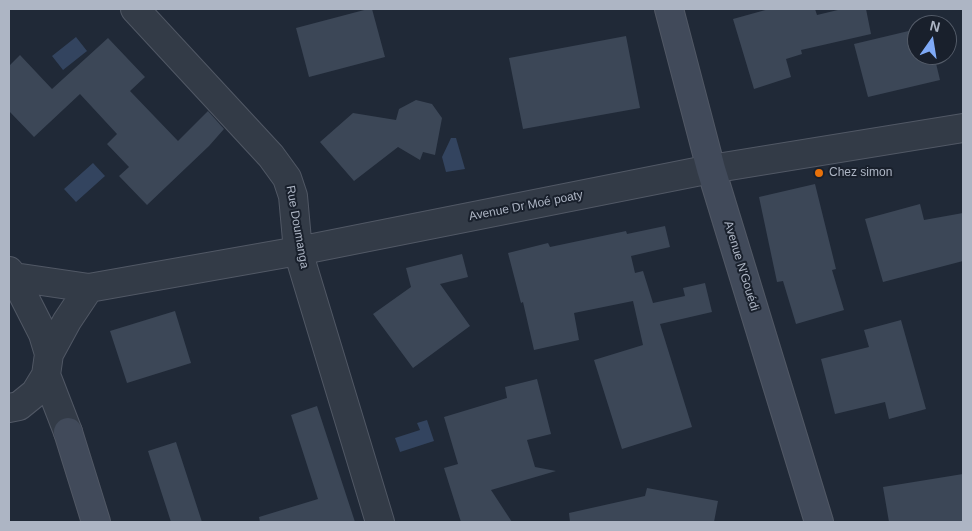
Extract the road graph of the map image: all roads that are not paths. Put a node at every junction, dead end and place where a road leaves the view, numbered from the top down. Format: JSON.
{"nodes":[{"id":1,"x":135,"y":9,"type":"edge"},
{"id":2,"x":668,"y":9,"type":"edge"},
{"id":3,"x":963,"y":128,"type":"edge"},
{"id":4,"x":711,"y":169,"type":"junction"},
{"id":5,"x":298,"y":251,"type":"junction"},
{"id":6,"x":11,"y":274,"type":"edge"},
{"id":7,"x":89,"y":288,"type":"junction"},
{"id":8,"x":48,"y":365,"type":"junction"},
{"id":9,"x":14,"y":407,"type":"edge"},
{"id":10,"x":68,"y":432,"type":"junction"},
{"id":11,"x":96,"y":522,"type":"edge"},
{"id":12,"x":380,"y":522,"type":"edge"},
{"id":13,"x":819,"y":522,"type":"edge"}],
"edges":[{"from":1,"to":5,"type":"street","name":"Rue Doumanga"},
{"from":2,"to":4,"type":"street","name":"Avenue N'Gouédi"},
{"from":3,"to":4,"type":"street","name":"Avenue Dr Moé poaty"},
{"from":4,"to":5,"type":"street","name":"Avenue Dr Moé poaty"},
{"from":4,"to":13,"type":"street","name":"Avenue N'Gouédi"},
{"from":5,"to":7,"type":"street","name":"Avenue Dr Moé poaty"},
{"from":5,"to":12,"type":"street","name":"Rue Doumanga"},
{"from":6,"to":7,"type":"street","name":"Avenue Dr Moé poaty"},
{"from":6,"to":8,"type":"street"},
{"from":7,"to":8,"type":"street"},
{"from":8,"to":9,"type":"street"},
{"from":8,"to":10,"type":"street"},
{"from":9,"to":10,"type":"street"},
{"from":10,"to":11,"type":"street"}]}
